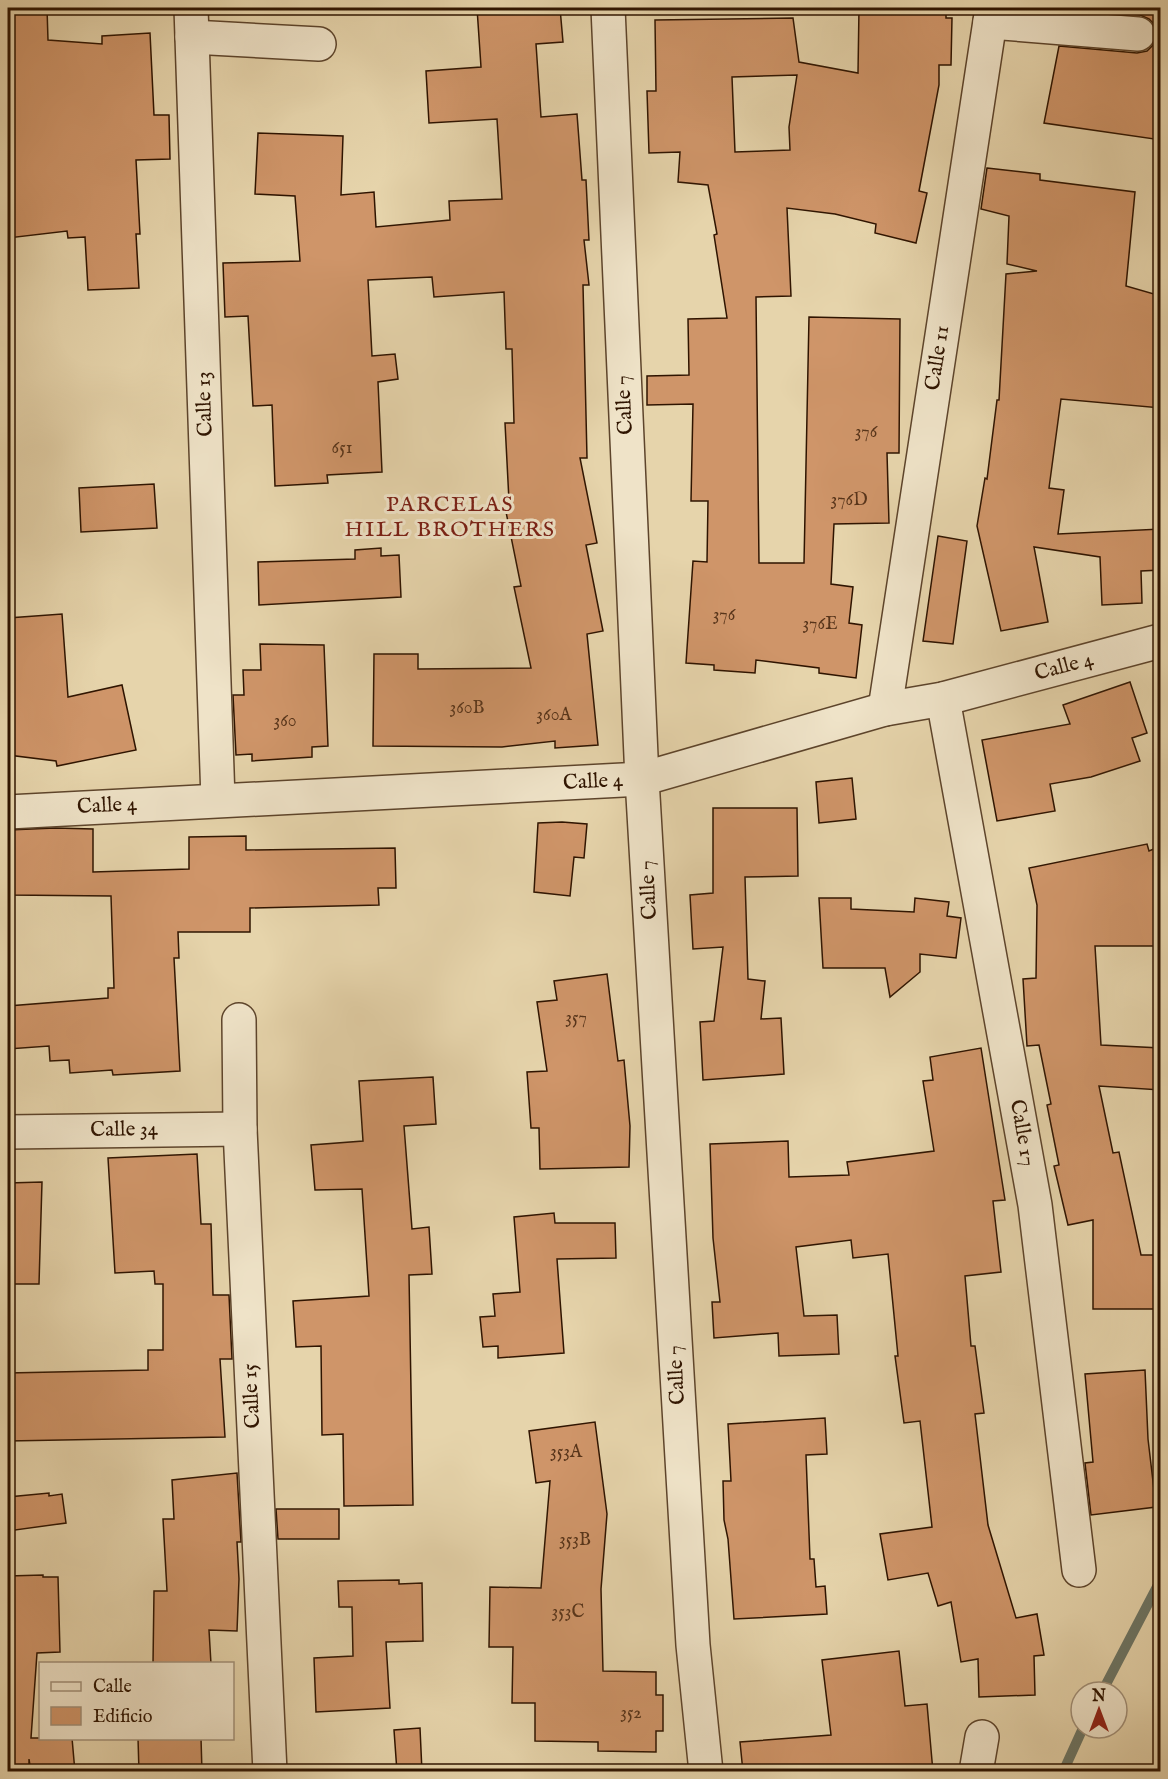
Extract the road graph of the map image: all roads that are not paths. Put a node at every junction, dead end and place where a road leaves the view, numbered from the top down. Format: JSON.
{"nodes":[{"id":1,"x":608,"y":8,"type":"edge"},
{"id":2,"x":991,"y":15,"type":"edge"},
{"id":3,"x":192,"y":22,"type":"edge"},
{"id":4,"x":1138,"y":34,"type":"dead end"},
{"id":5,"x":319,"y":44,"type":"dead end"},
{"id":6,"x":1161,"y":641,"type":"edge"},
{"id":7,"x":944,"y":699,"type":"junction"},
{"id":8,"x":885,"y":709,"type":"junction"},
{"id":9,"x":642,"y":779,"type":"junction"},
{"id":10,"x":218,"y":800,"type":"junction"},
{"id":11,"x":8,"y":812,"type":"edge"},
{"id":12,"x":239,"y":1020,"type":"dead end"},
{"id":13,"x":240,"y":1129,"type":"junction"},
{"id":14,"x":8,"y":1132,"type":"edge"},
{"id":15,"x":1079,"y":1570,"type":"dead end"},
{"id":16,"x":982,"y":1737,"type":"dead end"},
{"id":17,"x":270,"y":1772,"type":"edge"},
{"id":18,"x":706,"y":1772,"type":"edge"},
{"id":19,"x":976,"y":1772,"type":"edge"}],
"edges":[{"from":1,"to":9,"type":"street","name":"Calle 7"},
{"from":2,"to":4,"type":"street"},
{"from":2,"to":8,"type":"street","name":"Calle 11"},
{"from":3,"to":5,"type":"street"},
{"from":3,"to":10,"type":"street","name":"Calle 13"},
{"from":6,"to":7,"type":"street","name":"Calle 4"},
{"from":7,"to":8,"type":"street","name":"Calle 4"},
{"from":7,"to":15,"type":"street","name":"Calle 17"},
{"from":8,"to":9,"type":"street","name":"Calle 4"},
{"from":9,"to":10,"type":"street","name":"Calle 4"},
{"from":9,"to":18,"type":"street","name":"Calle 7"},
{"from":10,"to":11,"type":"street","name":"Calle 4"},
{"from":12,"to":13,"type":"street","name":"Calle 15"},
{"from":13,"to":14,"type":"street","name":"Calle 34"},
{"from":13,"to":17,"type":"street","name":"Calle 15"},
{"from":16,"to":19,"type":"street"}]}
